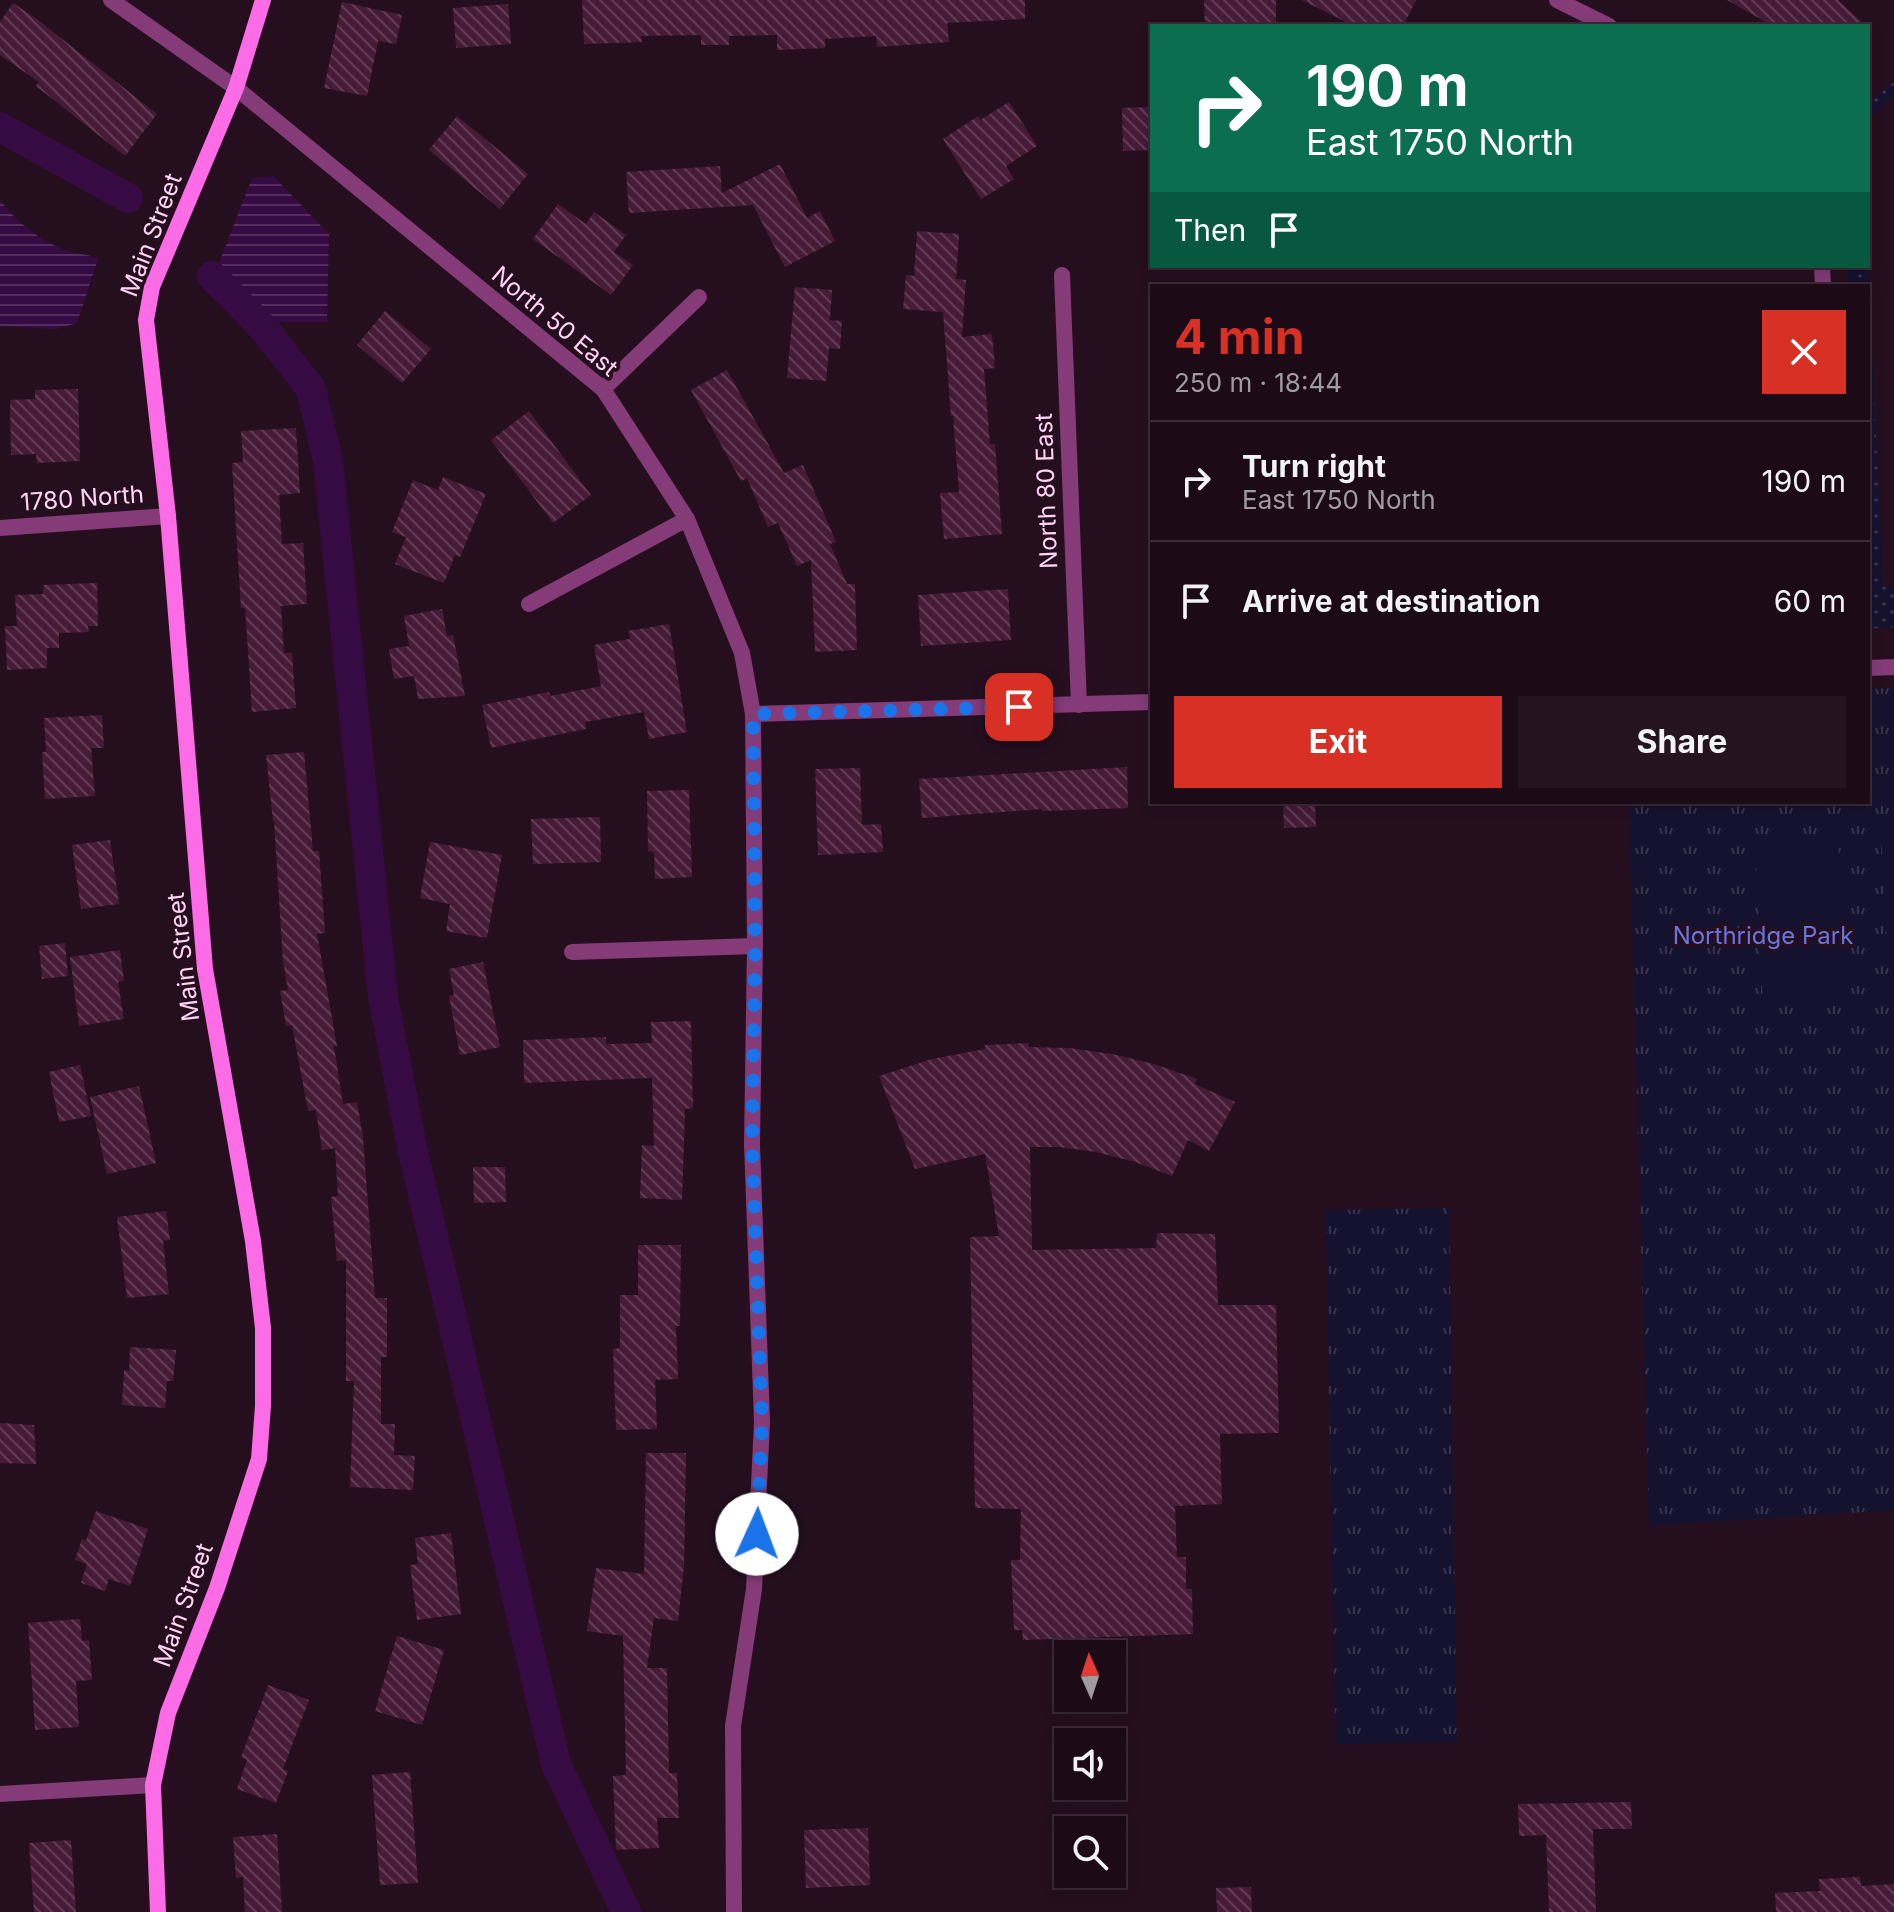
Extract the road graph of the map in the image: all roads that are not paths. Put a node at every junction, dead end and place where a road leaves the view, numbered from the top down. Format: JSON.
{"nodes":[{"id":1,"x":111,"y":0,"type":"edge"},
{"id":2,"x":263,"y":0,"type":"edge"},
{"id":3,"x":1557,"y":0,"type":"edge"},
{"id":4,"x":1605,"y":24,"type":"edge"},
{"id":5,"x":236,"y":88,"type":"junction"},
{"id":6,"x":1062,"y":275,"type":"dead end"},
{"id":7,"x":699,"y":297,"type":"dead end"},
{"id":8,"x":603,"y":389,"type":"junction"},
{"id":9,"x":168,"y":516,"type":"junction"},
{"id":10,"x":687,"y":519,"type":"junction"},
{"id":11,"x":0,"y":528,"type":"edge"},
{"id":12,"x":529,"y":604,"type":"dead end"},
{"id":13,"x":1894,"y":667,"type":"edge"},
{"id":14,"x":1870,"y":668,"type":"edge"},
{"id":15,"x":1150,"y":702,"type":"edge"},
{"id":16,"x":1079,"y":705,"type":"junction"},
{"id":17,"x":753,"y":714,"type":"junction"},
{"id":18,"x":755,"y":946,"type":"junction"},
{"id":19,"x":572,"y":952,"type":"dead end"},
{"id":20,"x":153,"y":1785,"type":"junction"},
{"id":21,"x":0,"y":1794,"type":"edge"},
{"id":22,"x":158,"y":1912,"type":"edge"},
{"id":23,"x":734,"y":1912,"type":"edge"}],
"edges":[{"from":1,"to":5,"type":"street","name":"North 50 East"},
{"from":2,"to":5,"type":"street","name":"Main Street"},
{"from":3,"to":4,"type":"street"},
{"from":5,"to":8,"type":"street","name":"North 50 East"},
{"from":5,"to":9,"type":"street","name":"Main Street"},
{"from":6,"to":16,"type":"street","name":"North 80 East"},
{"from":7,"to":8,"type":"street"},
{"from":8,"to":10,"type":"street","name":"North 50 East"},
{"from":9,"to":11,"type":"street","name":"1780 North"},
{"from":9,"to":20,"type":"street","name":"Main Street"},
{"from":10,"to":12,"type":"street"},
{"from":10,"to":17,"type":"street","name":"North 50 East"},
{"from":13,"to":14,"type":"street"},
{"from":15,"to":16,"type":"street"},
{"from":16,"to":17,"type":"street"},
{"from":17,"to":18,"type":"street","name":"North 50 East"},
{"from":18,"to":19,"type":"street"},
{"from":18,"to":23,"type":"street","name":"North 50 East"},
{"from":20,"to":21,"type":"street"},
{"from":20,"to":22,"type":"street","name":"Main Street"}]}
